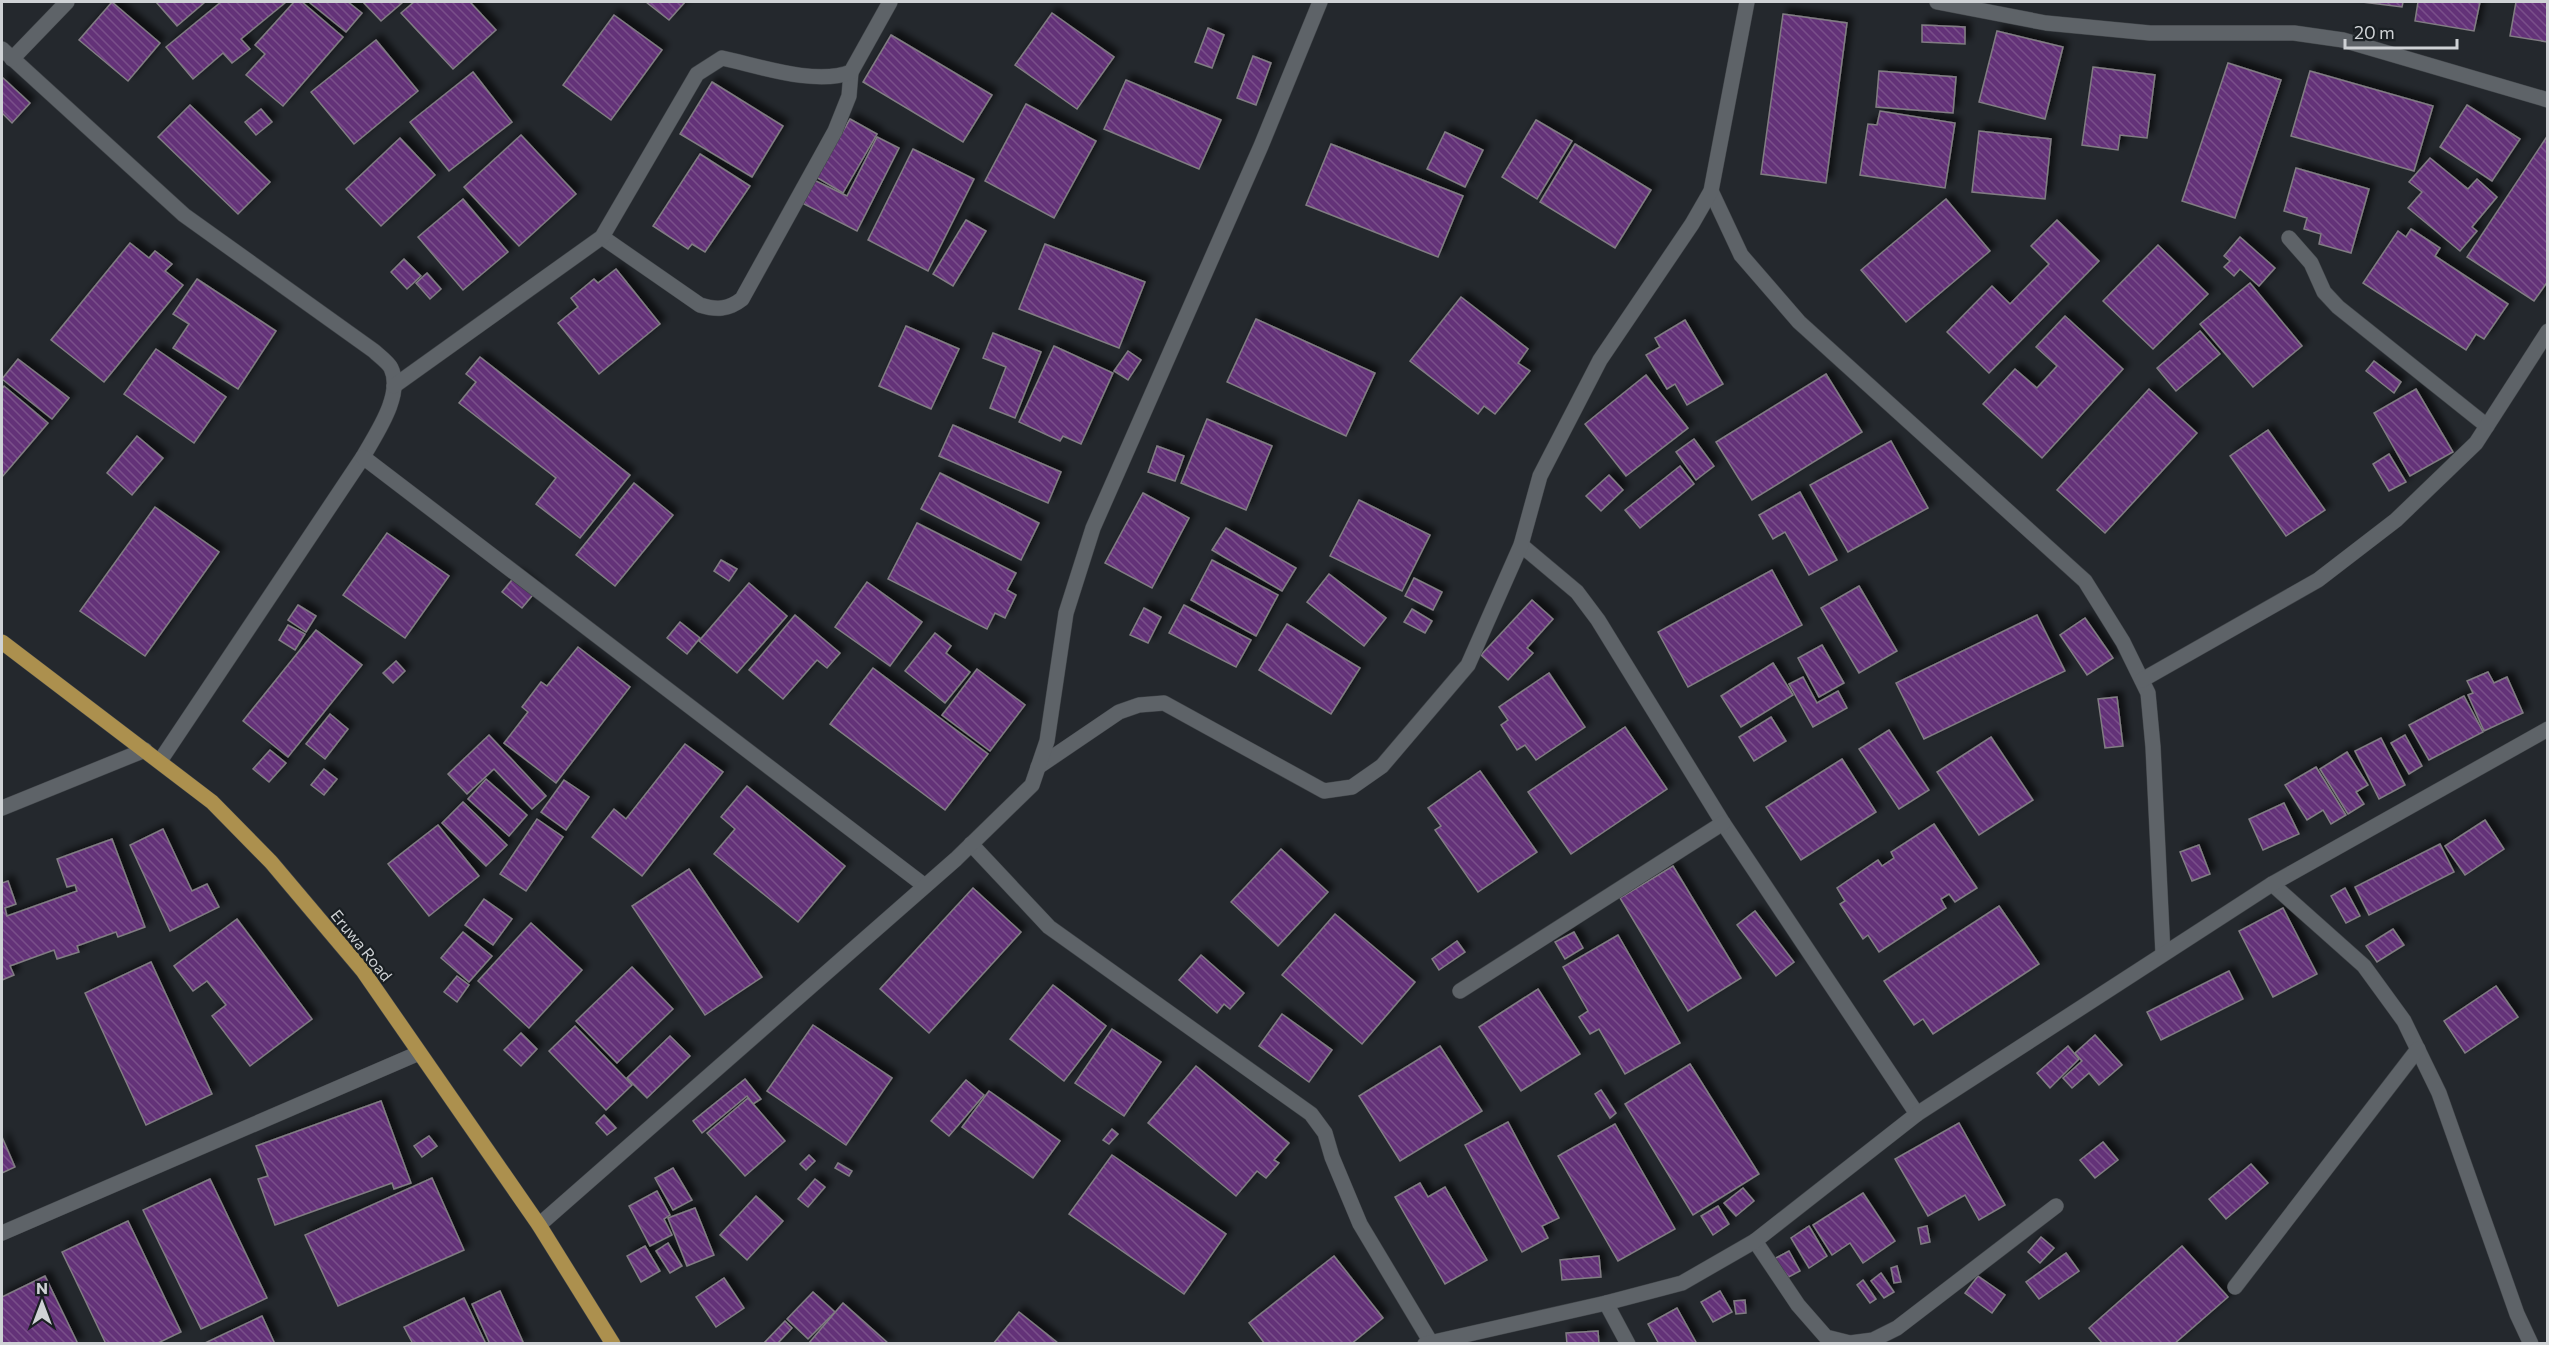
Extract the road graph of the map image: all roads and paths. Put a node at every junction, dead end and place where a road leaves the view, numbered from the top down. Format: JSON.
{"nodes":[{"id":1,"x":67,"y":2,"type":"edge"},
{"id":2,"x":890,"y":2,"type":"edge"},
{"id":3,"x":1320,"y":2,"type":"edge"},
{"id":4,"x":1747,"y":2,"type":"edge"},
{"id":5,"x":1937,"y":2,"type":"edge"},
{"id":6,"x":7,"y":54,"type":"edge"},
{"id":7,"x":851,"y":72,"type":"junction"},
{"id":8,"x":2547,"y":100,"type":"edge"},
{"id":9,"x":1711,"y":191,"type":"junction"},
{"id":10,"x":602,"y":237,"type":"junction"},
{"id":11,"x":2289,"y":238,"type":"dead end"},
{"id":12,"x":2547,"y":331,"type":"edge"},
{"id":13,"x":394,"y":386,"type":"junction"},
{"id":14,"x":2487,"y":426,"type":"junction"},
{"id":15,"x":363,"y":457,"type":"junction"},
{"id":16,"x":1521,"y":545,"type":"junction"},
{"id":17,"x":2,"y":642,"type":"edge"},
{"id":18,"x":2142,"y":680,"type":"junction"},
{"id":19,"x":2547,"y":729,"type":"edge"},
{"id":20,"x":145,"y":750,"type":"junction"},
{"id":21,"x":160,"y":761,"type":"junction"},
{"id":22,"x":1038,"y":767,"type":"junction"},
{"id":23,"x":2,"y":808,"type":"edge"},
{"id":24,"x":1723,"y":823,"type":"junction"},
{"id":25,"x":971,"y":844,"type":"junction"},
{"id":26,"x":2272,"y":884,"type":"junction"},
{"id":27,"x":925,"y":886,"type":"junction"},
{"id":28,"x":2163,"y":954,"type":"junction"},
{"id":29,"x":1460,"y":991,"type":"dead end"},
{"id":30,"x":2418,"y":1049,"type":"junction"},
{"id":31,"x":419,"y":1053,"type":"junction"},
{"id":32,"x":1917,"y":1114,"type":"junction"},
{"id":33,"x":2056,"y":1206,"type":"dead end"},
{"id":34,"x":539,"y":1225,"type":"junction"},
{"id":35,"x":2,"y":1233,"type":"edge"},
{"id":36,"x":1755,"y":1241,"type":"junction"},
{"id":37,"x":2235,"y":1287,"type":"dead end"},
{"id":38,"x":1606,"y":1303,"type":"junction"},
{"id":39,"x":1428,"y":1342,"type":"edge"},
{"id":40,"x":613,"y":1344,"type":"edge"},
{"id":41,"x":1628,"y":1344,"type":"edge"},
{"id":42,"x":2531,"y":1344,"type":"edge"}],
"edges":[{"from":1,"to":6,"type":"street"},
{"from":2,"to":7,"type":"street"},
{"from":3,"to":22,"type":"street"},
{"from":4,"to":9,"type":"street"},
{"from":5,"to":8,"type":"street"},
{"from":6,"to":13,"type":"street"},
{"from":7,"to":10,"type":"street"},
{"from":7,"to":10,"type":"street"},
{"from":9,"to":16,"type":"street"},
{"from":9,"to":18,"type":"street"},
{"from":10,"to":13,"type":"street"},
{"from":11,"to":14,"type":"street"},
{"from":12,"to":14,"type":"street"},
{"from":13,"to":15,"type":"street"},
{"from":14,"to":18,"type":"street"},
{"from":15,"to":21,"type":"street"},
{"from":15,"to":27,"type":"street"},
{"from":16,"to":22,"type":"street"},
{"from":16,"to":24,"type":"street"},
{"from":17,"to":20,"type":"main road","name":"Eruwa Road"},
{"from":18,"to":28,"type":"street"},
{"from":19,"to":26,"type":"street"},
{"from":20,"to":21,"type":"main road","name":"Eruwa Road"},
{"from":20,"to":23,"type":"street"},
{"from":21,"to":31,"type":"main road","name":"Eruwa Road"},
{"from":22,"to":25,"type":"street"},
{"from":24,"to":29,"type":"street"},
{"from":24,"to":32,"type":"street"},
{"from":25,"to":27,"type":"street"},
{"from":25,"to":39,"type":"street"},
{"from":26,"to":28,"type":"street"},
{"from":26,"to":30,"type":"street"},
{"from":27,"to":34,"type":"street"},
{"from":28,"to":32,"type":"street"},
{"from":30,"to":37,"type":"street"},
{"from":30,"to":42,"type":"street"},
{"from":31,"to":34,"type":"main road","name":"Eruwa Road"},
{"from":31,"to":35,"type":"street"},
{"from":32,"to":36,"type":"street"},
{"from":33,"to":36,"type":"street"},
{"from":34,"to":40,"type":"main road","name":"Eruwa Road"},
{"from":36,"to":38,"type":"street"},
{"from":38,"to":39,"type":"street"},
{"from":38,"to":41,"type":"street"}]}
